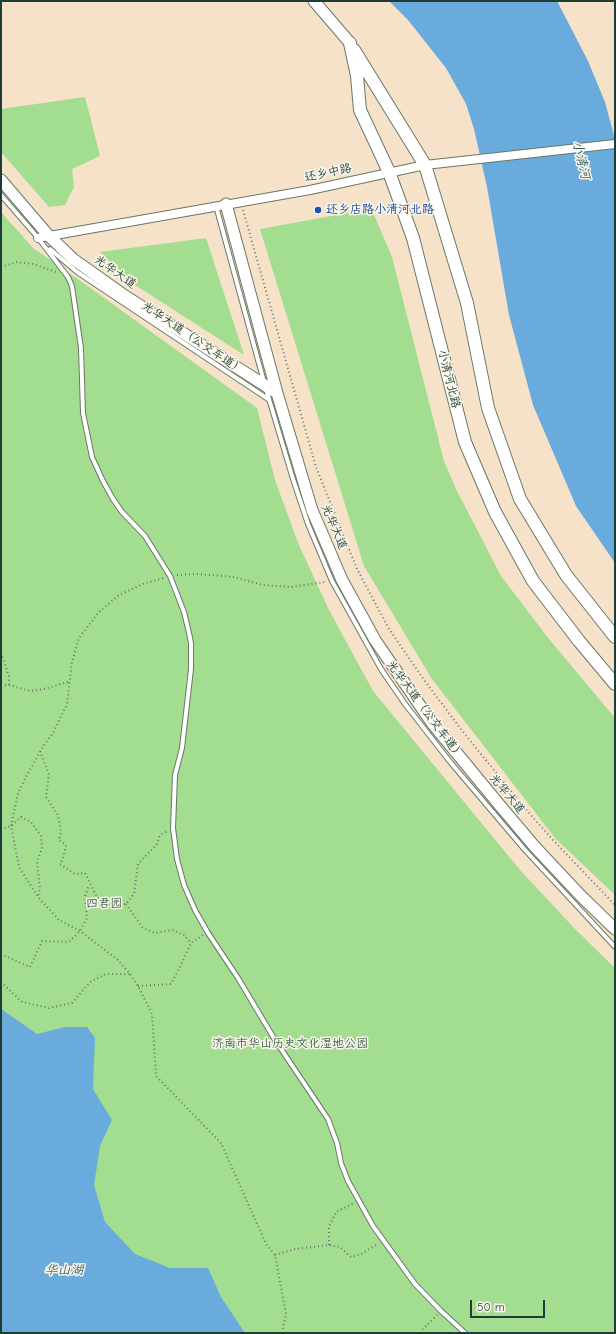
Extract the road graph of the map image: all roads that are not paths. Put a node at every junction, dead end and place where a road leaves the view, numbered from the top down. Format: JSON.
{"nodes":[{"id":1,"x":314,"y":1,"type":"edge"},
{"id":2,"x":350,"y":43,"type":"junction"},
{"id":3,"x":615,"y":144,"type":"edge"},
{"id":4,"x":425,"y":164,"type":"junction"},
{"id":5,"x":389,"y":172,"type":"junction"},
{"id":6,"x":1,"y":180,"type":"edge"},
{"id":7,"x":1,"y":195,"type":"edge"},
{"id":8,"x":221,"y":204,"type":"junction"},
{"id":9,"x":43,"y":236,"type":"junction"},
{"id":10,"x":265,"y":386,"type":"junction"},
{"id":11,"x":273,"y":396,"type":"junction"},
{"id":12,"x":615,"y":637,"type":"edge"},
{"id":13,"x":615,"y":684,"type":"edge"},
{"id":14,"x":615,"y":929,"type":"edge"},
{"id":15,"x":615,"y":947,"type":"edge"},
{"id":16,"x":465,"y":1333,"type":"edge"}],
"edges":[{"from":1,"to":2,"type":"main road","name":"小清河北路"},
{"from":2,"to":4,"type":"main road","name":"小清河北路"},
{"from":2,"to":5,"type":"main road","name":"小清河北路"},
{"from":3,"to":4,"type":"street","name":"还乡中路"},
{"from":4,"to":5,"type":"street","name":"还乡中路"},
{"from":4,"to":12,"type":"main road","name":"小清河北路"},
{"from":5,"to":8,"type":"street","name":"还乡中路"},
{"from":5,"to":13,"type":"main road","name":"小清河北路"},
{"from":6,"to":9,"type":"main road","name":"光华大道"},
{"from":7,"to":9,"type":"lane","name":"光华大道（公交车道）"},
{"from":8,"to":9,"type":"street","name":"还乡中路"},
{"from":8,"to":10,"type":"lane","name":"光华大道（公交车道）"},
{"from":8,"to":11,"type":"main road"},
{"from":9,"to":10,"type":"main road","name":"光华大道"},
{"from":9,"to":11,"type":"lane","name":"光华大道（公交车道）"},
{"from":9,"to":16,"type":"lane"},
{"from":10,"to":11,"type":"main road","name":"光华大道"},
{"from":11,"to":14,"type":"main road","name":"光华大道"},
{"from":11,"to":15,"type":"lane","name":"光华大道（公交车道）"}]}
